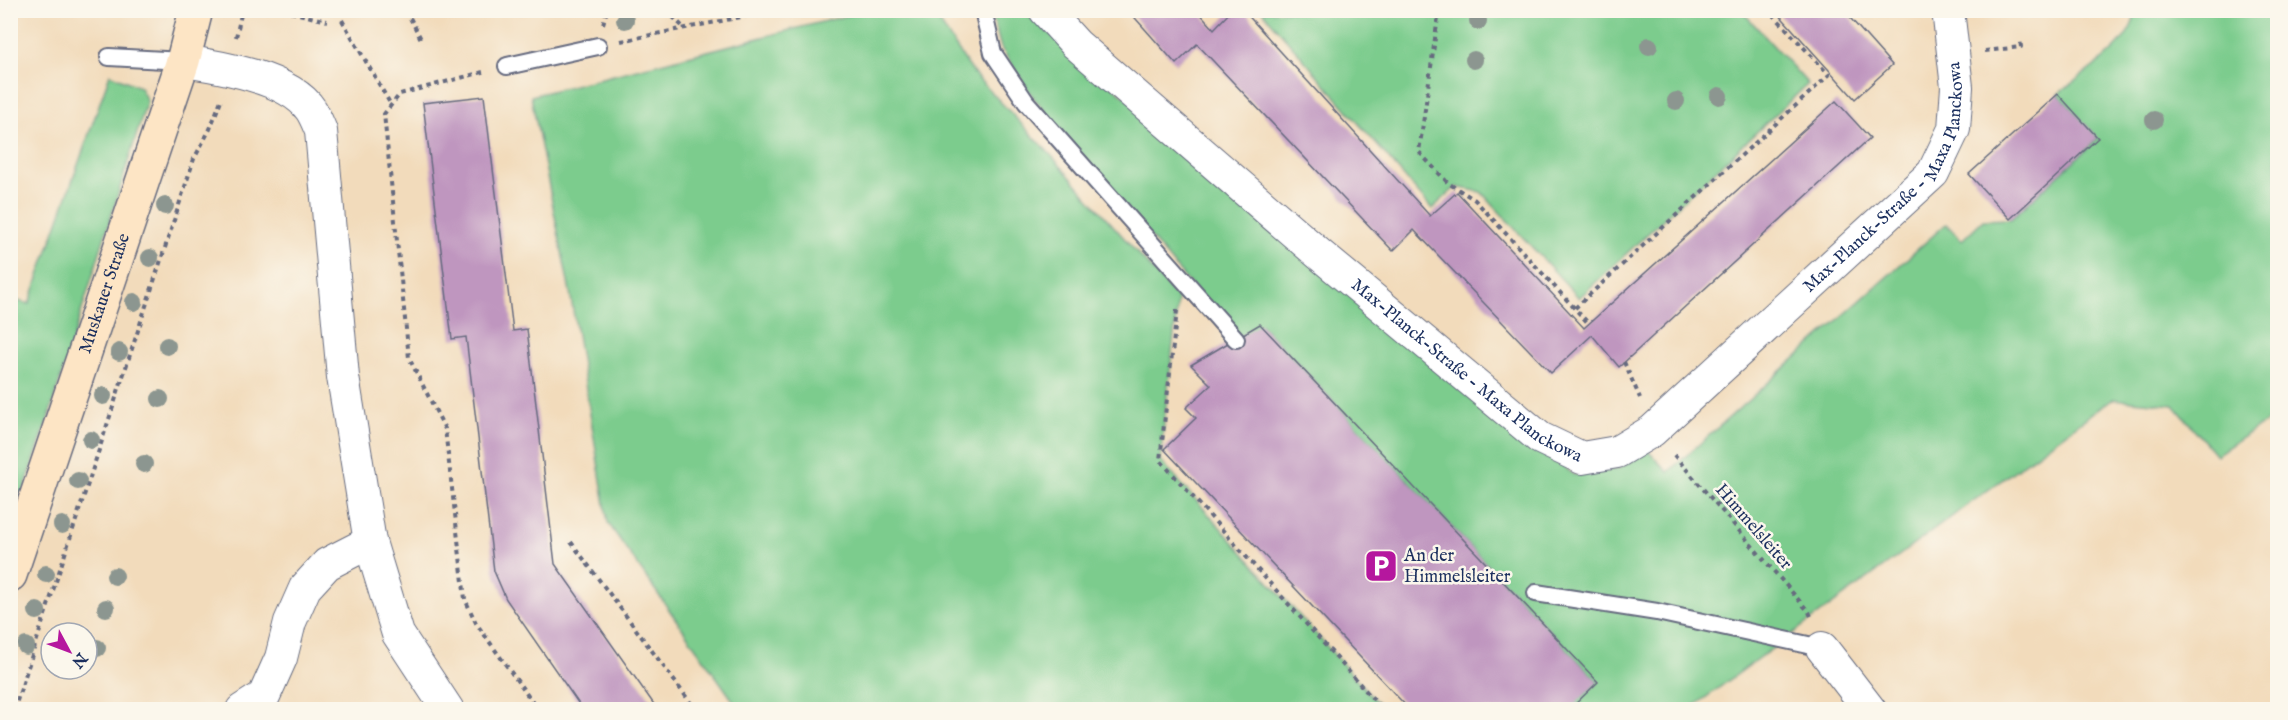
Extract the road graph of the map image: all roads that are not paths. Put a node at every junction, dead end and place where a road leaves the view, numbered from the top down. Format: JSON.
{"nodes":[{"id":1,"x":196,"y":10,"type":"edge"},
{"id":2,"x":982,"y":10,"type":"edge"},
{"id":3,"x":1045,"y":10,"type":"edge"},
{"id":4,"x":1948,"y":10,"type":"edge"},
{"id":5,"x":598,"y":46,"type":"road end"},
{"id":6,"x":109,"y":57,"type":"dead end"},
{"id":7,"x":183,"y":61,"type":"junction"},
{"id":8,"x":507,"y":66,"type":"road end"},
{"id":9,"x":1236,"y":339,"type":"dead end"},
{"id":10,"x":370,"y":542,"type":"junction"},
{"id":11,"x":10,"y":575,"type":"edge"},
{"id":12,"x":1536,"y":593,"type":"dead end"},
{"id":13,"x":1822,"y":648,"type":"joint"},
{"id":14,"x":242,"y":710,"type":"edge"},
{"id":15,"x":448,"y":710,"type":"edge"},
{"id":16,"x":1870,"y":710,"type":"edge"}],
"edges":[{"from":1,"to":7,"type":"street","name":"Muskauer Straße"},
{"from":2,"to":9,"type":"lane"},
{"from":3,"to":4,"type":"street","name":"Max-Planck-Straße - Maxa Planckowa"},
{"from":5,"to":8,"type":"lane"},
{"from":6,"to":7,"type":"lane"},
{"from":7,"to":10,"type":"street"},
{"from":7,"to":11,"type":"street","name":"Muskauer Straße"},
{"from":10,"to":14,"type":"street"},
{"from":10,"to":15,"type":"street"},
{"from":12,"to":13,"type":"lane"},
{"from":13,"to":16,"type":"street"}]}
